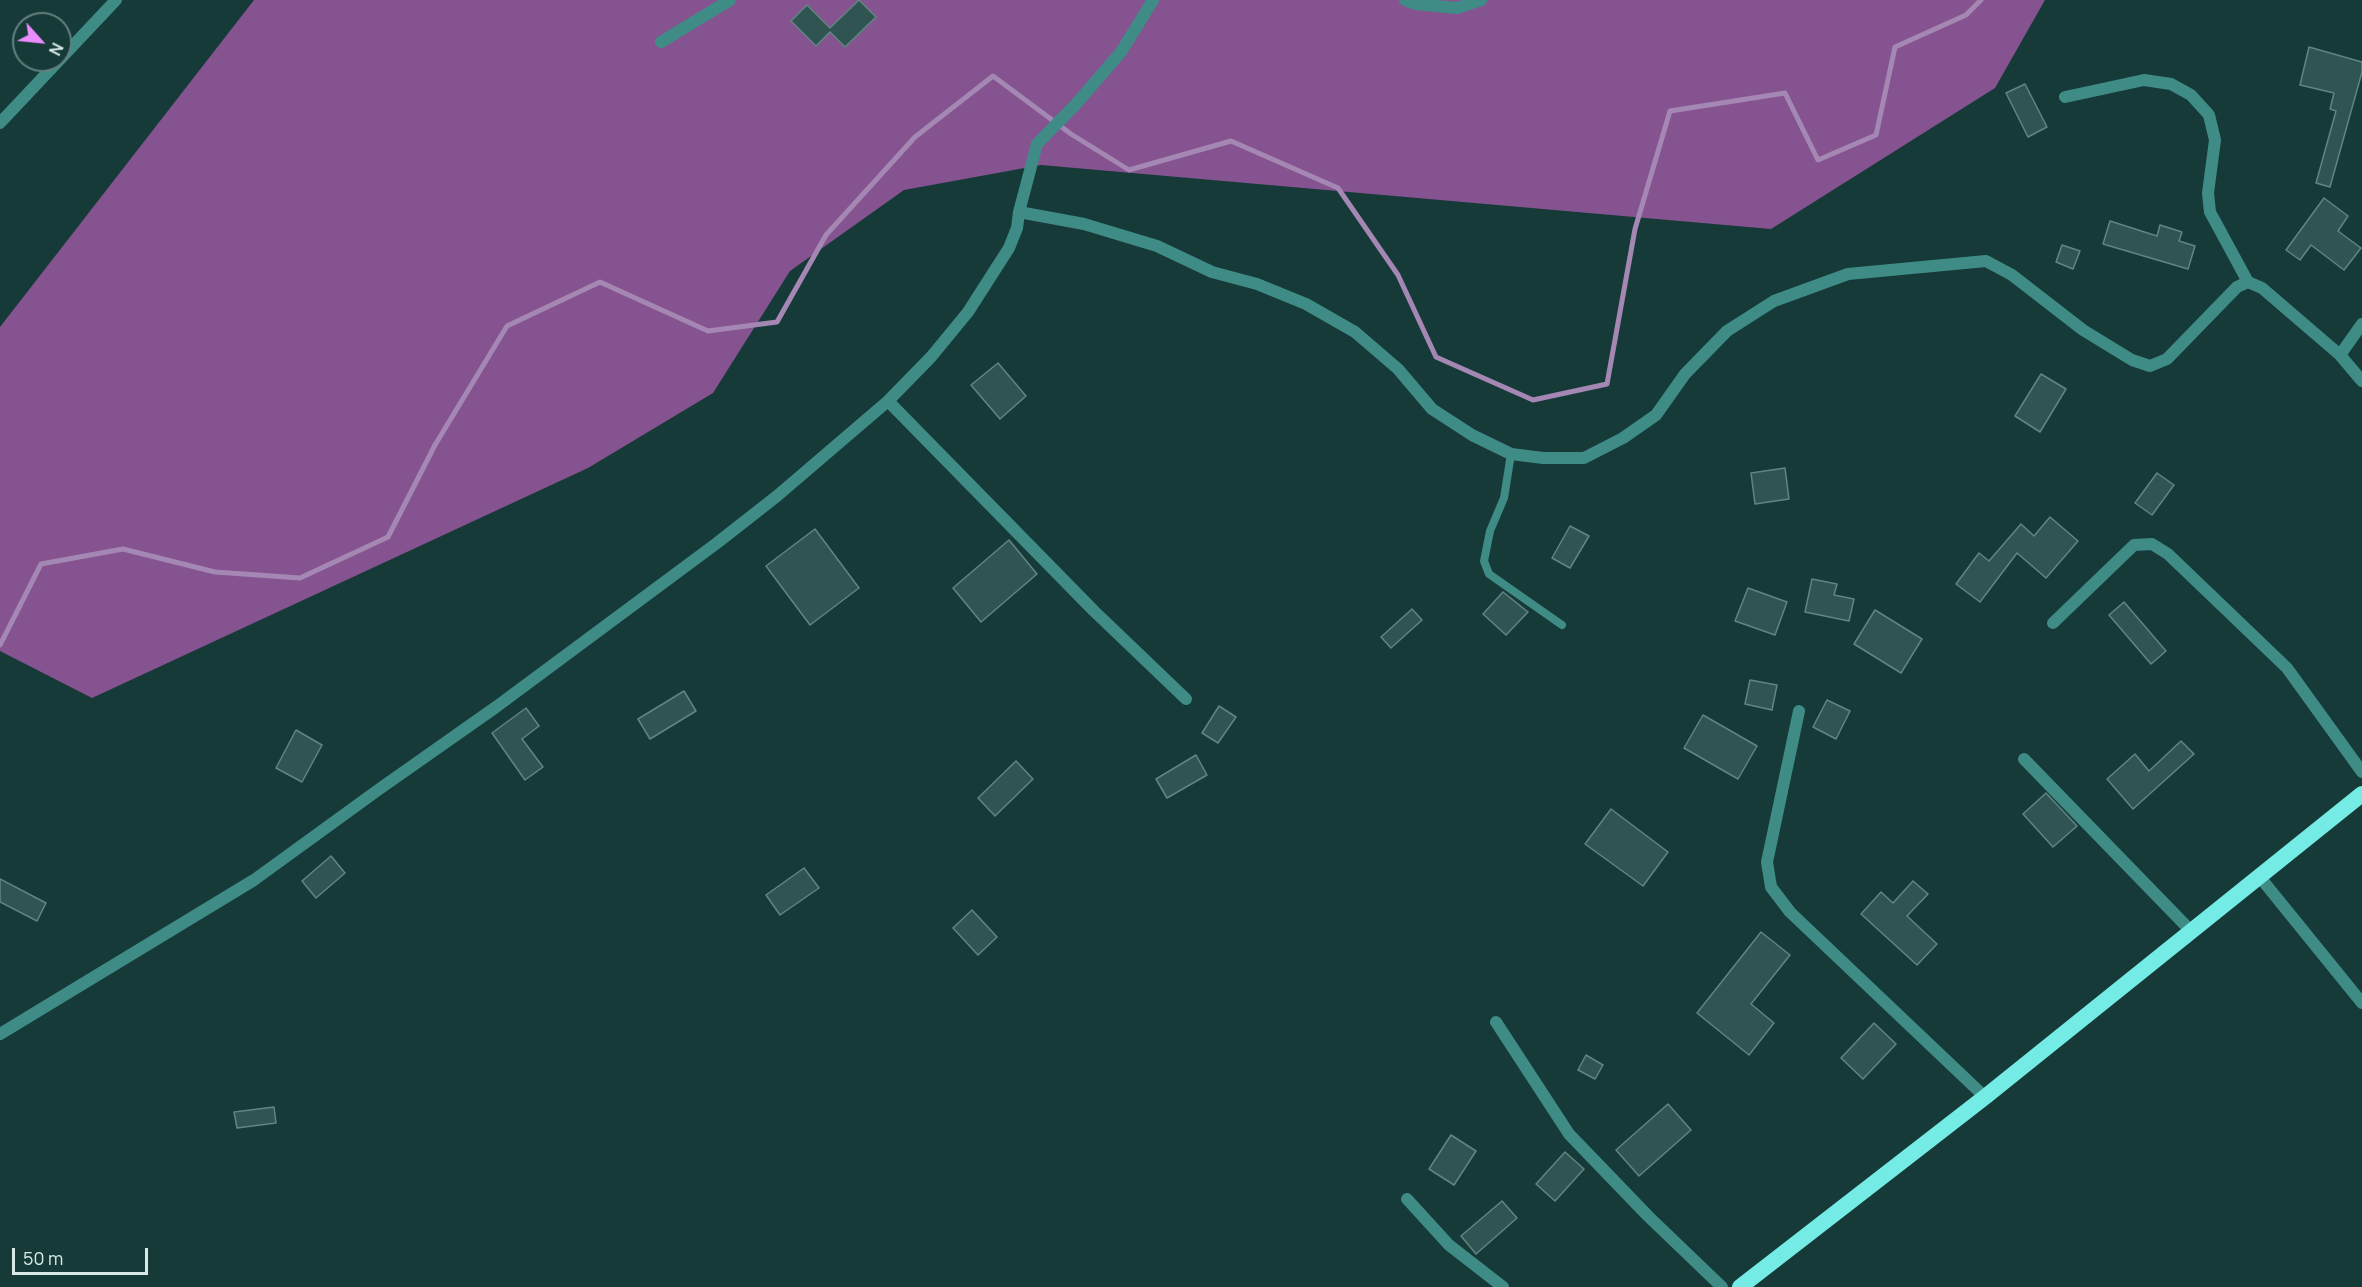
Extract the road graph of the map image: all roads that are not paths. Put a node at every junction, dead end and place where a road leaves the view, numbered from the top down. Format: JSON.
{"nodes":[{"id":1,"x":116,"y":0,"type":"edge"},
{"id":2,"x":730,"y":0,"type":"edge"},
{"id":3,"x":1153,"y":0,"type":"edge"},
{"id":4,"x":1405,"y":0,"type":"edge"},
{"id":5,"x":1481,"y":0,"type":"edge"},
{"id":6,"x":661,"y":42,"type":"dead end"},
{"id":7,"x":2065,"y":97,"type":"dead end"},
{"id":8,"x":0,"y":123,"type":"edge"},
{"id":9,"x":1019,"y":212,"type":"junction"},
{"id":10,"x":2248,"y":282,"type":"junction"},
{"id":11,"x":2362,"y":324,"type":"edge"},
{"id":12,"x":2340,"y":355,"type":"junction"},
{"id":13,"x":2362,"y":381,"type":"edge"},
{"id":14,"x":888,"y":401,"type":"junction"},
{"id":15,"x":1511,"y":454,"type":"junction"},
{"id":16,"x":2053,"y":623,"type":"dead end"},
{"id":17,"x":1562,"y":625,"type":"dead end"},
{"id":18,"x":1186,"y":699,"type":"dead end"},
{"id":19,"x":1799,"y":711,"type":"dead end"},
{"id":20,"x":2024,"y":759,"type":"dead end"},
{"id":21,"x":2362,"y":772,"type":"edge"},
{"id":22,"x":2362,"y":794,"type":"edge"},
{"id":23,"x":2259,"y":876,"type":"junction"},
{"id":24,"x":2191,"y":931,"type":"junction"},
{"id":25,"x":2362,"y":1003,"type":"edge"},
{"id":26,"x":1496,"y":1022,"type":"dead end"},
{"id":27,"x":0,"y":1034,"type":"edge"},
{"id":28,"x":1985,"y":1097,"type":"junction"},
{"id":29,"x":1407,"y":1199,"type":"dead end"},
{"id":30,"x":1503,"y":1287,"type":"edge"},
{"id":31,"x":1722,"y":1287,"type":"edge"},
{"id":32,"x":1740,"y":1287,"type":"edge"}],
"edges":[{"from":1,"to":8,"type":"street"},
{"from":2,"to":6,"type":"street"},
{"from":3,"to":9,"type":"street"},
{"from":4,"to":5,"type":"street"},
{"from":7,"to":10,"type":"street"},
{"from":9,"to":14,"type":"street"},
{"from":9,"to":15,"type":"street"},
{"from":10,"to":12,"type":"street"},
{"from":10,"to":15,"type":"street"},
{"from":11,"to":12,"type":"street"},
{"from":12,"to":13,"type":"street"},
{"from":14,"to":18,"type":"street"},
{"from":14,"to":27,"type":"street"},
{"from":15,"to":17,"type":"lane"},
{"from":16,"to":21,"type":"street"},
{"from":19,"to":28,"type":"street"},
{"from":20,"to":24,"type":"street"},
{"from":22,"to":23,"type":"highway"},
{"from":23,"to":24,"type":"highway"},
{"from":23,"to":25,"type":"street"},
{"from":24,"to":28,"type":"highway"},
{"from":26,"to":31,"type":"street"},
{"from":28,"to":32,"type":"highway"},
{"from":29,"to":30,"type":"street"}]}
